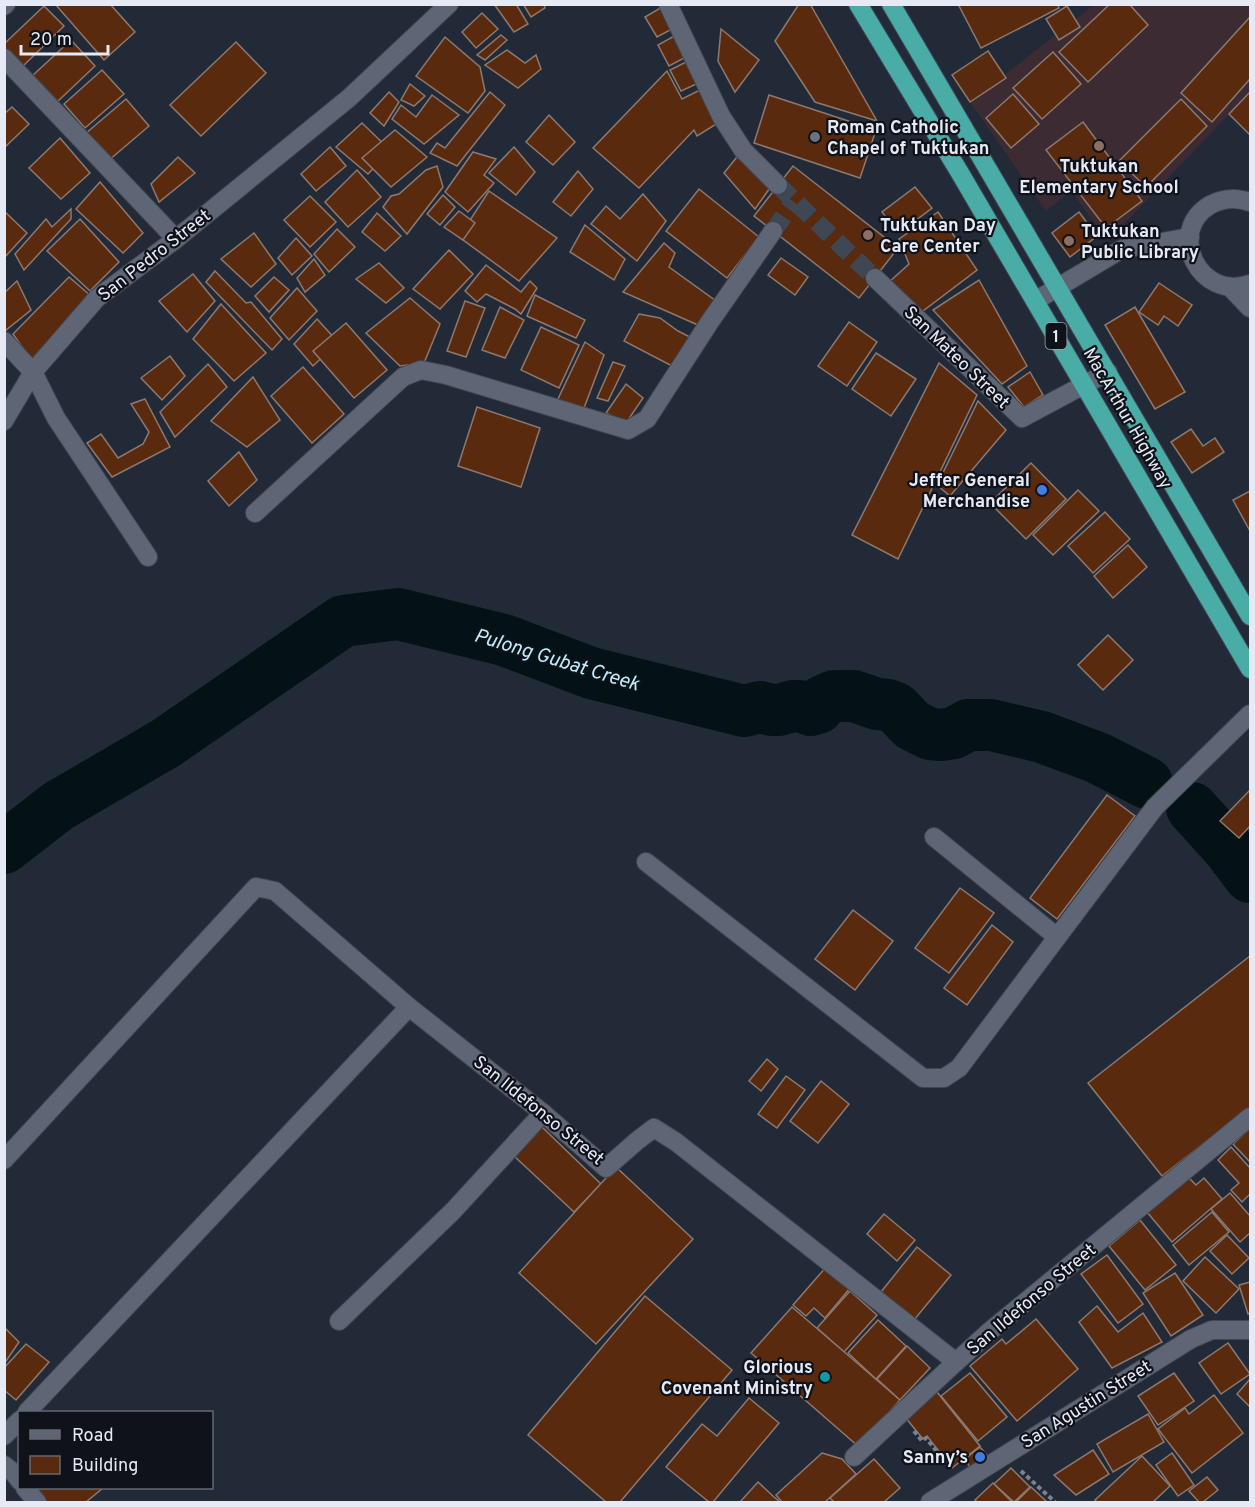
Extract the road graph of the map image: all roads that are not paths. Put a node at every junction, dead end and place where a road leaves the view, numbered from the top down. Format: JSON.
{"nodes":[{"id":1,"x":449,"y":4,"type":"edge"},
{"id":2,"x":668,"y":4,"type":"edge"},
{"id":3,"x":891,"y":4,"type":"edge"},
{"id":4,"x":864,"y":6,"type":"edge"},
{"id":5,"x":4,"y":58,"type":"edge"},
{"id":6,"x":778,"y":185,"type":"tunnel mouth"},
{"id":7,"x":1251,"y":202,"type":"edge"},
{"id":8,"x":773,"y":231,"type":"tunnel mouth"},
{"id":9,"x":1190,"y":237,"type":"junction"},
{"id":10,"x":176,"y":239,"type":"junction"},
{"id":11,"x":875,"y":278,"type":"tunnel mouth"},
{"id":12,"x":1251,"y":284,"type":"edge"},
{"id":13,"x":1057,"y":287,"type":"junction"},
{"id":14,"x":1230,"y":287,"type":"junction"},
{"id":15,"x":1035,"y":301,"type":"junction"},
{"id":16,"x":1251,"y":308,"type":"edge"},
{"id":17,"x":4,"y":342,"type":"edge"},
{"id":18,"x":33,"y":372,"type":"junction"},
{"id":19,"x":1108,"y":372,"type":"junction"},
{"id":20,"x":1085,"y":385,"type":"junction"},
{"id":21,"x":4,"y":421,"type":"edge"},
{"id":22,"x":255,"y":513,"type":"dead end"},
{"id":23,"x":148,"y":557,"type":"dead end"},
{"id":24,"x":1251,"y":616,"type":"edge"},
{"id":25,"x":1251,"y":669,"type":"edge"},
{"id":26,"x":1251,"y":714,"type":"edge"},
{"id":27,"x":934,"y":837,"type":"dead end"},
{"id":28,"x":646,"y":862,"type":"dead end"},
{"id":29,"x":1057,"y":937,"type":"junction"},
{"id":30,"x":409,"y":1007,"type":"junction"},
{"id":31,"x":543,"y":1113,"type":"junction"},
{"id":32,"x":1251,"y":1117,"type":"edge"},
{"id":33,"x":4,"y":1160,"type":"edge"},
{"id":34,"x":339,"y":1321,"type":"dead end"},
{"id":35,"x":1251,"y":1330,"type":"edge"},
{"id":36,"x":956,"y":1362,"type":"junction"},
{"id":37,"x":29,"y":1411,"type":"edge"},
{"id":38,"x":18,"y":1422,"type":"edge"},
{"id":39,"x":4,"y":1436,"type":"edge"},
{"id":40,"x":855,"y":1457,"type":"dead end"},
{"id":41,"x":4,"y":1465,"type":"edge"},
{"id":42,"x":18,"y":1478,"type":"edge"},
{"id":43,"x":26,"y":1489,"type":"edge"},
{"id":44,"x":37,"y":1503,"type":"edge"},
{"id":45,"x":930,"y":1503,"type":"edge"}],
"edges":[{"from":1,"to":10,"type":"street","name":"San Pedro Street"},
{"from":2,"to":6,"type":"street"},
{"from":3,"to":13,"type":"highway","name":"MacArthur Highway","number":"1"},
{"from":4,"to":15,"type":"highway","name":"MacArthur Highway","number":"1"},
{"from":5,"to":10,"type":"street"},
{"from":7,"to":9,"type":"street"},
{"from":8,"to":22,"type":"street"},
{"from":9,"to":13,"type":"street"},
{"from":9,"to":14,"type":"street"},
{"from":10,"to":18,"type":"street","name":"San Pedro Street"},
{"from":11,"to":20,"type":"street","name":"San Mateo Street"},
{"from":12,"to":14,"type":"street"},
{"from":13,"to":15,"type":"street"},
{"from":13,"to":19,"type":"highway","name":"MacArthur Highway","number":"1"},
{"from":14,"to":16,"type":"street"},
{"from":15,"to":20,"type":"highway","name":"MacArthur Highway","number":"1"},
{"from":17,"to":18,"type":"street"},
{"from":18,"to":21,"type":"street","name":"San Pedro Street"},
{"from":18,"to":23,"type":"street"},
{"from":19,"to":20,"type":"street","name":"San Mateo Street"},
{"from":19,"to":24,"type":"highway","name":"MacArthur Highway","number":"1"},
{"from":20,"to":25,"type":"highway","name":"MacArthur Highway","number":"1"},
{"from":26,"to":29,"type":"street"},
{"from":27,"to":29,"type":"street"},
{"from":28,"to":29,"type":"street"},
{"from":30,"to":31,"type":"street","name":"San Ildefonso Street"},
{"from":30,"to":33,"type":"street","name":"San Ildefonso Street"},
{"from":30,"to":37,"type":"street"},
{"from":31,"to":34,"type":"street"},
{"from":31,"to":36,"type":"street","name":"San Ildefonso Street"},
{"from":32,"to":36,"type":"street","name":"San Ildefonso Street"},
{"from":35,"to":45,"type":"street","name":"San Agustin Street"},
{"from":36,"to":40,"type":"street"},
{"from":38,"to":39,"type":"street"},
{"from":41,"to":42,"type":"street"},
{"from":43,"to":44,"type":"street"}]}
